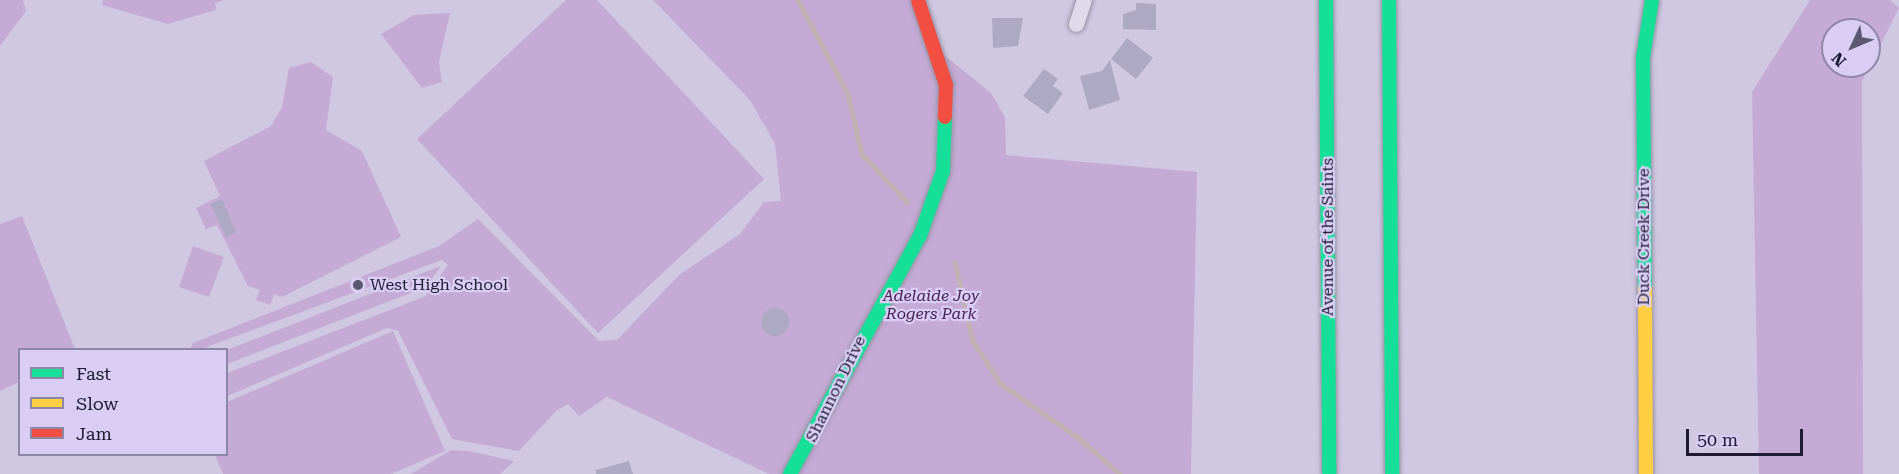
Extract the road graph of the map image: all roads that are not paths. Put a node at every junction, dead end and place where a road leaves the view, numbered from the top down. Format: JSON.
{"nodes":[{"id":1,"x":918,"y":0,"type":"edge"},
{"id":2,"x":1084,"y":0,"type":"edge"},
{"id":3,"x":1326,"y":0,"type":"edge"},
{"id":4,"x":1389,"y":0,"type":"edge"},
{"id":5,"x":1652,"y":0,"type":"edge"},
{"id":6,"x":1076,"y":24,"type":"dead end"},
{"id":7,"x":790,"y":474,"type":"edge"},
{"id":8,"x":1329,"y":474,"type":"edge"},
{"id":9,"x":1392,"y":474,"type":"edge"},
{"id":10,"x":1646,"y":474,"type":"edge"}],
"edges":[{"from":1,"to":7,"type":"main road","name":"Shannon Drive"},
{"from":2,"to":6,"type":"street"},
{"from":3,"to":8,"type":"main road","name":"Avenue of the Saints"},
{"from":4,"to":9,"type":"main road"},
{"from":5,"to":10,"type":"main road","name":"Duck Creek Drive"}]}
